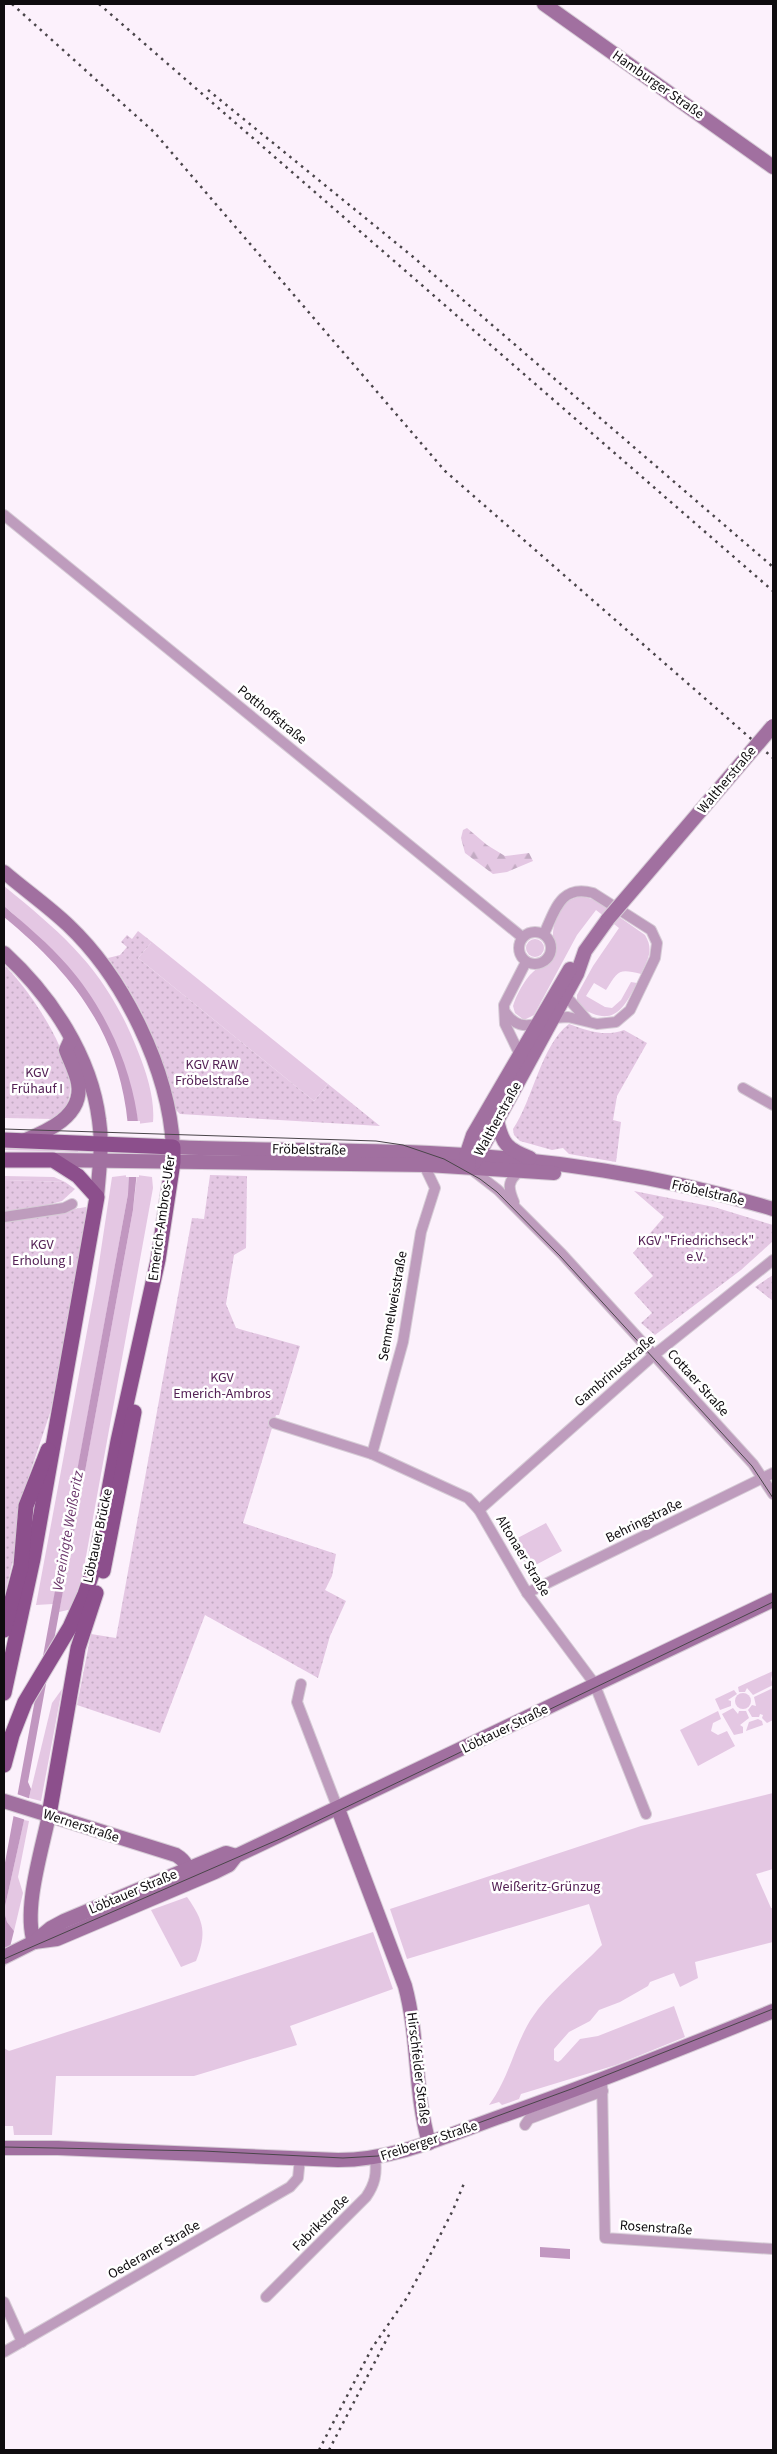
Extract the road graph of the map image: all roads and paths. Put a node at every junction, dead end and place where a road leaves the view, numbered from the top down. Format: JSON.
{"nodes":[{"id":1,"x":544,"y":4,"type":"edge"},
{"id":2,"x":773,"y":167,"type":"edge"},
{"id":3,"x":4,"y":515,"type":"edge"},
{"id":4,"x":773,"y":726,"type":"edge"},
{"id":5,"x":4,"y":872,"type":"edge"},
{"id":6,"x":544,"y":934,"type":"junction"},
{"id":7,"x":522,"y":937,"type":"junction"},
{"id":8,"x":586,"y":951,"type":"junction"},
{"id":9,"x":4,"y":953,"type":"edge"},
{"id":10,"x":526,"y":962,"type":"junction"},
{"id":11,"x":566,"y":996,"type":"junction"},
{"id":12,"x":505,"y":1012,"type":"junction"},
{"id":13,"x":553,"y":1018,"type":"junction"},
{"id":14,"x":588,"y":1021,"type":"junction"},
{"id":15,"x":539,"y":1023,"type":"junction"},
{"id":16,"x":71,"y":1039,"type":"junction"},
{"id":17,"x":520,"y":1055,"type":"junction"},
{"id":18,"x":743,"y":1088,"type":"dead end"},
{"id":19,"x":773,"y":1105,"type":"edge"},
{"id":20,"x":497,"y":1120,"type":"junction"},
{"id":21,"x":4,"y":1140,"type":"edge"},
{"id":22,"x":23,"y":1141,"type":"junction"},
{"id":23,"x":106,"y":1152,"type":"junction"},
{"id":24,"x":173,"y":1155,"type":"junction"},
{"id":25,"x":4,"y":1160,"type":"edge"},
{"id":26,"x":53,"y":1160,"type":"junction"},
{"id":27,"x":471,"y":1160,"type":"junction"},
{"id":28,"x":541,"y":1162,"type":"junction"},
{"id":29,"x":424,"y":1165,"type":"junction"},
{"id":30,"x":520,"y":1171,"type":"junction"},
{"id":31,"x":612,"y":1174,"type":"junction"},
{"id":32,"x":97,"y":1197,"type":"junction"},
{"id":33,"x":72,"y":1204,"type":"dead end"},
{"id":34,"x":516,"y":1208,"type":"junction"},
{"id":35,"x":773,"y":1209,"type":"edge"},
{"id":36,"x":4,"y":1217,"type":"edge"},
{"id":37,"x":773,"y":1260,"type":"edge"},
{"id":38,"x":138,"y":1351,"type":"junction"},
{"id":39,"x":654,"y":1354,"type":"junction"},
{"id":40,"x":274,"y":1423,"type":"dead end"},
{"id":41,"x":55,"y":1438,"type":"junction"},
{"id":42,"x":372,"y":1454,"type":"junction"},
{"id":43,"x":768,"y":1475,"type":"edge"},
{"id":44,"x":773,"y":1494,"type":"edge"},
{"id":45,"x":479,"y":1510,"type":"junction"},
{"id":46,"x":527,"y":1593,"type":"junction"},
{"id":47,"x":773,"y":1600,"type":"edge"},
{"id":48,"x":4,"y":1630,"type":"edge"},
{"id":49,"x":301,"y":1684,"type":"dead end"},
{"id":50,"x":595,"y":1686,"type":"junction"},
{"id":51,"x":4,"y":1693,"type":"edge"},
{"id":52,"x":4,"y":1765,"type":"edge"},
{"id":53,"x":4,"y":1801,"type":"edge"},
{"id":54,"x":338,"y":1809,"type":"junction"},
{"id":55,"x":43,"y":1813,"type":"junction"},
{"id":56,"x":646,"y":1814,"type":"dead end"},
{"id":57,"x":158,"y":1851,"type":"junction"},
{"id":58,"x":173,"y":1876,"type":"junction"},
{"id":59,"x":188,"y":1876,"type":"junction"},
{"id":60,"x":34,"y":1942,"type":"junction"},
{"id":61,"x":9,"y":1954,"type":"edge"},
{"id":62,"x":773,"y":2011,"type":"edge"},
{"id":63,"x":603,"y":2086,"type":"junction"},
{"id":64,"x":526,"y":2125,"type":"dead end"},
{"id":65,"x":429,"y":2143,"type":"junction"},
{"id":66,"x":4,"y":2148,"type":"edge"},
{"id":67,"x":300,"y":2158,"type":"junction"},
{"id":68,"x":375,"y":2158,"type":"junction"},
{"id":69,"x":773,"y":2249,"type":"edge"},
{"id":70,"x":266,"y":2297,"type":"dead end"},
{"id":71,"x":4,"y":2302,"type":"edge"},
{"id":72,"x":22,"y":2342,"type":"junction"},
{"id":73,"x":4,"y":2352,"type":"edge"}],
"edges":[{"from":1,"to":2,"type":"main road","name":"Hamburger Straße"},
{"from":3,"to":7,"type":"street","name":"Potthoffstraße"},
{"from":4,"to":8,"type":"main road","name":"Waltherstraße","bridge":true},
{"from":5,"to":24,"type":"main road","name":"Emerich-Ambros-Ufer"},
{"from":6,"to":7,"type":"street"},
{"from":6,"to":10,"type":"street"},
{"from":6,"to":14,"type":"street"},
{"from":7,"to":10,"type":"street"},
{"from":8,"to":11,"type":"main road","name":"Waltherstraße"},
{"from":8,"to":15,"type":"main road","name":"Waltherstraße"},
{"from":9,"to":16,"type":"main road"},
{"from":10,"to":12,"type":"street"},
{"from":11,"to":13,"type":"main road","name":"Waltherstraße"},
{"from":11,"to":14,"type":"street"},
{"from":12,"to":15,"type":"street"},
{"from":12,"to":17,"type":"street"},
{"from":13,"to":14,"type":"street"},
{"from":13,"to":20,"type":"main road","name":"Waltherstraße"},
{"from":15,"to":17,"type":"main road","name":"Waltherstraße"},
{"from":16,"to":22,"type":"main road"},
{"from":16,"to":23,"type":"main road"},
{"from":17,"to":27,"type":"main road","name":"Waltherstraße"},
{"from":18,"to":19,"type":"street"},
{"from":20,"to":27,"type":"main road","name":"Waltherstraße"},
{"from":20,"to":28,"type":"main road"},
{"from":21,"to":22,"type":"main road","name":"Fröbelstraße"},
{"from":22,"to":23,"type":"main road","name":"Fröbelstraße"},
{"from":23,"to":24,"type":"main road","name":"Fröbelstraße"},
{"from":23,"to":26,"type":"main road","name":"Fröbelstraße"},
{"from":23,"to":32,"type":"main road"},
{"from":24,"to":27,"type":"main road","name":"Fröbelstraße"},
{"from":24,"to":29,"type":"main road","name":"Fröbelstraße"},
{"from":24,"to":38,"type":"main road","name":"Emerich-Ambros-Ufer"},
{"from":25,"to":26,"type":"main road","name":"Fröbelstraße"},
{"from":26,"to":32,"type":"main road"},
{"from":27,"to":28,"type":"main road","name":"Fröbelstraße"},
{"from":27,"to":29,"type":"main road","name":"Fröbelstraße"},
{"from":27,"to":30,"type":"main road","name":"Fröbelstraße"},
{"from":27,"to":34,"type":"street","name":"Cottaer Straße"},
{"from":28,"to":31,"type":"main road","name":"Fröbelstraße"},
{"from":29,"to":42,"type":"street","name":"Semmelweisstraße"},
{"from":30,"to":31,"type":"main road","name":"Fröbelstraße"},
{"from":30,"to":34,"type":"street","name":"Cottaer Straße"},
{"from":31,"to":35,"type":"main road","name":"Fröbelstraße"},
{"from":32,"to":41,"type":"main road"},
{"from":33,"to":36,"type":"street"},
{"from":34,"to":39,"type":"street","name":"Cottaer Straße"},
{"from":37,"to":39,"type":"street","name":"Gambrinusstraße"},
{"from":38,"to":52,"type":"main road","name":"Löbtauer Brücke"},
{"from":38,"to":55,"type":"main road"},
{"from":39,"to":43,"type":"street","name":"Cottaer Straße"},
{"from":39,"to":45,"type":"street","name":"Gambrinusstraße"},
{"from":40,"to":42,"type":"street","name":"Altonaer Straße"},
{"from":41,"to":48,"type":"main road"},
{"from":41,"to":51,"type":"main road"},
{"from":42,"to":45,"type":"street","name":"Altonaer Straße"},
{"from":43,"to":44,"type":"street","name":"Cottaer Straße"},
{"from":43,"to":46,"type":"street","name":"Behringstraße"},
{"from":45,"to":46,"type":"street","name":"Altonaer Straße"},
{"from":46,"to":50,"type":"street","name":"Altonaer Straße"},
{"from":47,"to":50,"type":"main road","name":"Löbtauer Straße"},
{"from":49,"to":54,"type":"street"},
{"from":50,"to":54,"type":"main road","name":"Löbtauer Straße"},
{"from":50,"to":56,"type":"street","name":"Altonaer Straße"},
{"from":53,"to":55,"type":"main road","name":"Wernerstraße"},
{"from":54,"to":59,"type":"main road","name":"Löbtauer Straße"},
{"from":54,"to":65,"type":"main road","name":"Hirschfelder Straße"},
{"from":55,"to":57,"type":"main road","name":"Wernerstraße"},
{"from":55,"to":60,"type":"main road"},
{"from":57,"to":58,"type":"main road"},
{"from":57,"to":59,"type":"main road","name":"Wernerstraße"},
{"from":58,"to":59,"type":"main road"},
{"from":58,"to":60,"type":"main road","name":"Löbtauer Straße"},
{"from":59,"to":60,"type":"main road","name":"Löbtauer Straße"},
{"from":60,"to":61,"type":"main road","name":"Löbtauer Straße"},
{"from":62,"to":63,"type":"main road","name":"Freiberger Straße"},
{"from":63,"to":64,"type":"street"},
{"from":63,"to":65,"type":"main road","name":"Freiberger Straße"},
{"from":63,"to":69,"type":"street","name":"Rosenstraße"},
{"from":65,"to":68,"type":"main road","name":"Freiberger Straße"},
{"from":66,"to":67,"type":"main road","name":"Freiberger Straße"},
{"from":67,"to":68,"type":"main road","name":"Freiberger Straße"},
{"from":67,"to":72,"type":"street","name":"Oederaner Straße"},
{"from":68,"to":70,"type":"street","name":"Fabrikstraße"},
{"from":71,"to":72,"type":"street"},
{"from":72,"to":73,"type":"street","name":"Oederaner Straße"}]}
